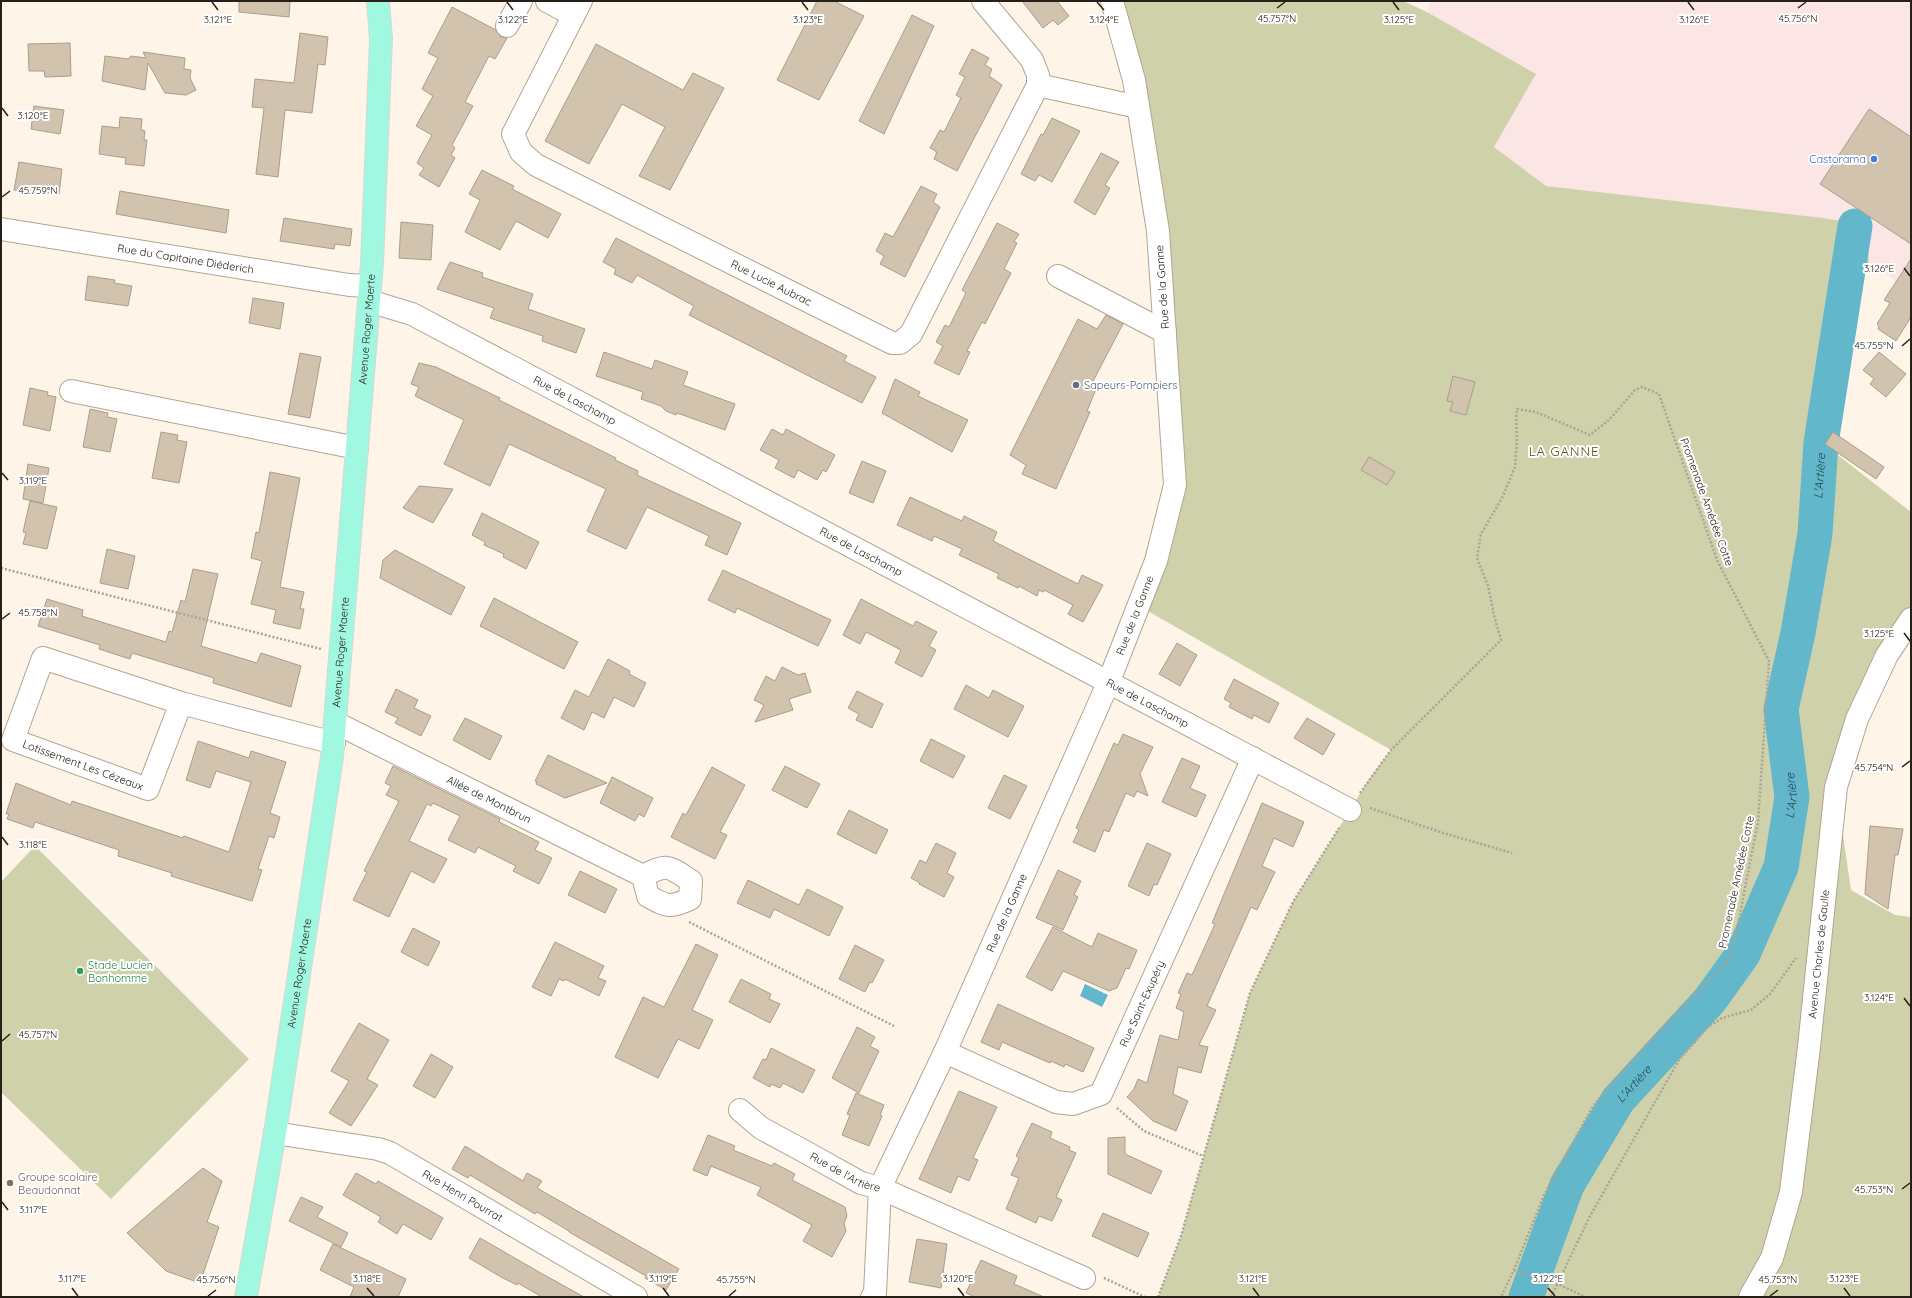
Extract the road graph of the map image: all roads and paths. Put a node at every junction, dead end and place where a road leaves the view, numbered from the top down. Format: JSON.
{"nodes":[{"id":1,"x":378,"y":1,"type":"edge"},
{"id":2,"x":521,"y":1,"type":"edge"},
{"id":3,"x":547,"y":1,"type":"edge"},
{"id":4,"x":983,"y":1,"type":"edge"},
{"id":5,"x":1112,"y":1,"type":"edge"},
{"id":6,"x":577,"y":8,"type":"edge"},
{"id":7,"x":507,"y":26,"type":"dead end"},
{"id":8,"x":1038,"y":85,"type":"junction"},
{"id":9,"x":1138,"y":107,"type":"junction"},
{"id":10,"x":1,"y":229,"type":"edge"},
{"id":11,"x":1058,"y":276,"type":"dead end"},
{"id":12,"x":369,"y":293,"type":"junction"},
{"id":13,"x":1164,"y":332,"type":"junction"},
{"id":14,"x":70,"y":390,"type":"dead end"},
{"id":15,"x":357,"y":448,"type":"junction"},
{"id":16,"x":1,"y":568,"type":"edge"},
{"id":17,"x":1911,"y":619,"type":"edge"},
{"id":18,"x":341,"y":654,"type":"junction"},
{"id":19,"x":1109,"y":681,"type":"junction"},
{"id":20,"x":181,"y":703,"type":"junction"},
{"id":21,"x":335,"y":733,"type":"junction"},
{"id":22,"x":1253,"y":758,"type":"junction"},
{"id":23,"x":1352,"y":806,"type":"junction"},
{"id":24,"x":1512,"y":853,"type":"dead end"},
{"id":25,"x":643,"y":876,"type":"junction"},
{"id":26,"x":673,"y":907,"type":"junction"},
{"id":27,"x":1820,"y":941,"type":"junction"},
{"id":28,"x":894,"y":1026,"type":"dead end"},
{"id":29,"x":945,"y":1052,"type":"junction"},
{"id":30,"x":1102,"y":1094,"type":"junction"},
{"id":31,"x":740,"y":1110,"type":"dead end"},
{"id":32,"x":275,"y":1133,"type":"junction"},
{"id":33,"x":1203,"y":1156,"type":"junction"},
{"id":34,"x":880,"y":1188,"type":"junction"},
{"id":35,"x":1514,"y":1270,"type":"junction"},
{"id":36,"x":1084,"y":1278,"type":"joint"},
{"id":37,"x":1558,"y":1284,"type":"junction"},
{"id":38,"x":246,"y":1297,"type":"edge"},
{"id":39,"x":636,"y":1297,"type":"edge"},
{"id":40,"x":872,"y":1297,"type":"edge"},
{"id":41,"x":1145,"y":1297,"type":"edge"},
{"id":42,"x":1158,"y":1297,"type":"edge"},
{"id":43,"x":1501,"y":1297,"type":"edge"},
{"id":44,"x":1551,"y":1297,"type":"edge"},
{"id":45,"x":1585,"y":1297,"type":"edge"},
{"id":46,"x":1750,"y":1297,"type":"edge"}],
"edges":[{"from":1,"to":12,"type":"main road","name":"Avenue Roger Maerte"},
{"from":2,"to":7,"type":"street"},
{"from":3,"to":6,"type":"street"},
{"from":4,"to":8,"type":"street"},
{"from":5,"to":9,"type":"street","name":"Rue de la Ganne"},
{"from":6,"to":8,"type":"street","name":"Rue Lucie Aubrac"},
{"from":8,"to":9,"type":"street"},
{"from":9,"to":13,"type":"street","name":"Rue de la Ganne"},
{"from":10,"to":12,"type":"street","name":"Rue du Capitaine Diéderich"},
{"from":11,"to":13,"type":"street"},
{"from":12,"to":15,"type":"main road","name":"Avenue Roger Maerte"},
{"from":12,"to":19,"type":"street","name":"Rue de Laschamp"},
{"from":13,"to":19,"type":"street","name":"Rue de la Ganne"},
{"from":14,"to":15,"type":"street"},
{"from":15,"to":18,"type":"main road","name":"Avenue Roger Maerte"},
{"from":16,"to":18,"type":"path"},
{"from":17,"to":27,"type":"street","name":"Avenue Charles de Gaulle"},
{"from":18,"to":21,"type":"main road","name":"Avenue Roger Maerte"},
{"from":19,"to":22,"type":"street","name":"Rue de Laschamp"},
{"from":19,"to":29,"type":"street","name":"Rue de la Ganne"},
{"from":20,"to":20,"type":"street","name":"Lotissement Les Cézeaux"},
{"from":20,"to":21,"type":"street","name":"Allée de Montbrun"},
{"from":21,"to":25,"type":"street","name":"Allée de Montbrun"},
{"from":21,"to":32,"type":"main road","name":"Avenue Roger Maerte"},
{"from":22,"to":23,"type":"street","name":"Rue de Laschamp"},
{"from":22,"to":30,"type":"street","name":"Rue Saint-Exupéry"},
{"from":23,"to":24,"type":"path"},
{"from":23,"to":33,"type":"path"},
{"from":23,"to":35,"type":"path","name":"Promenade Amédée Cotte"},
{"from":25,"to":26,"type":"street"},
{"from":25,"to":26,"type":"street"},
{"from":26,"to":28,"type":"path"},
{"from":27,"to":37,"type":"path"},
{"from":27,"to":46,"type":"street","name":"Avenue Charles de Gaulle"},
{"from":29,"to":30,"type":"street"},
{"from":29,"to":34,"type":"street","name":"Rue de la Ganne"},
{"from":30,"to":33,"type":"path"},
{"from":31,"to":34,"type":"street","name":"Rue de l'Artière"},
{"from":32,"to":38,"type":"main road","name":"Avenue Roger Maerte"},
{"from":32,"to":39,"type":"street","name":"Rue Henri Pourrat"},
{"from":33,"to":42,"type":"path"},
{"from":34,"to":36,"type":"street"},
{"from":34,"to":40,"type":"street","name":"Rue de l'Artière"},
{"from":35,"to":37,"type":"path"},
{"from":35,"to":43,"type":"path","name":"Promenade Amédée Cotte"},
{"from":36,"to":41,"type":"path"},
{"from":37,"to":44,"type":"path"},
{"from":37,"to":45,"type":"path"}]}
